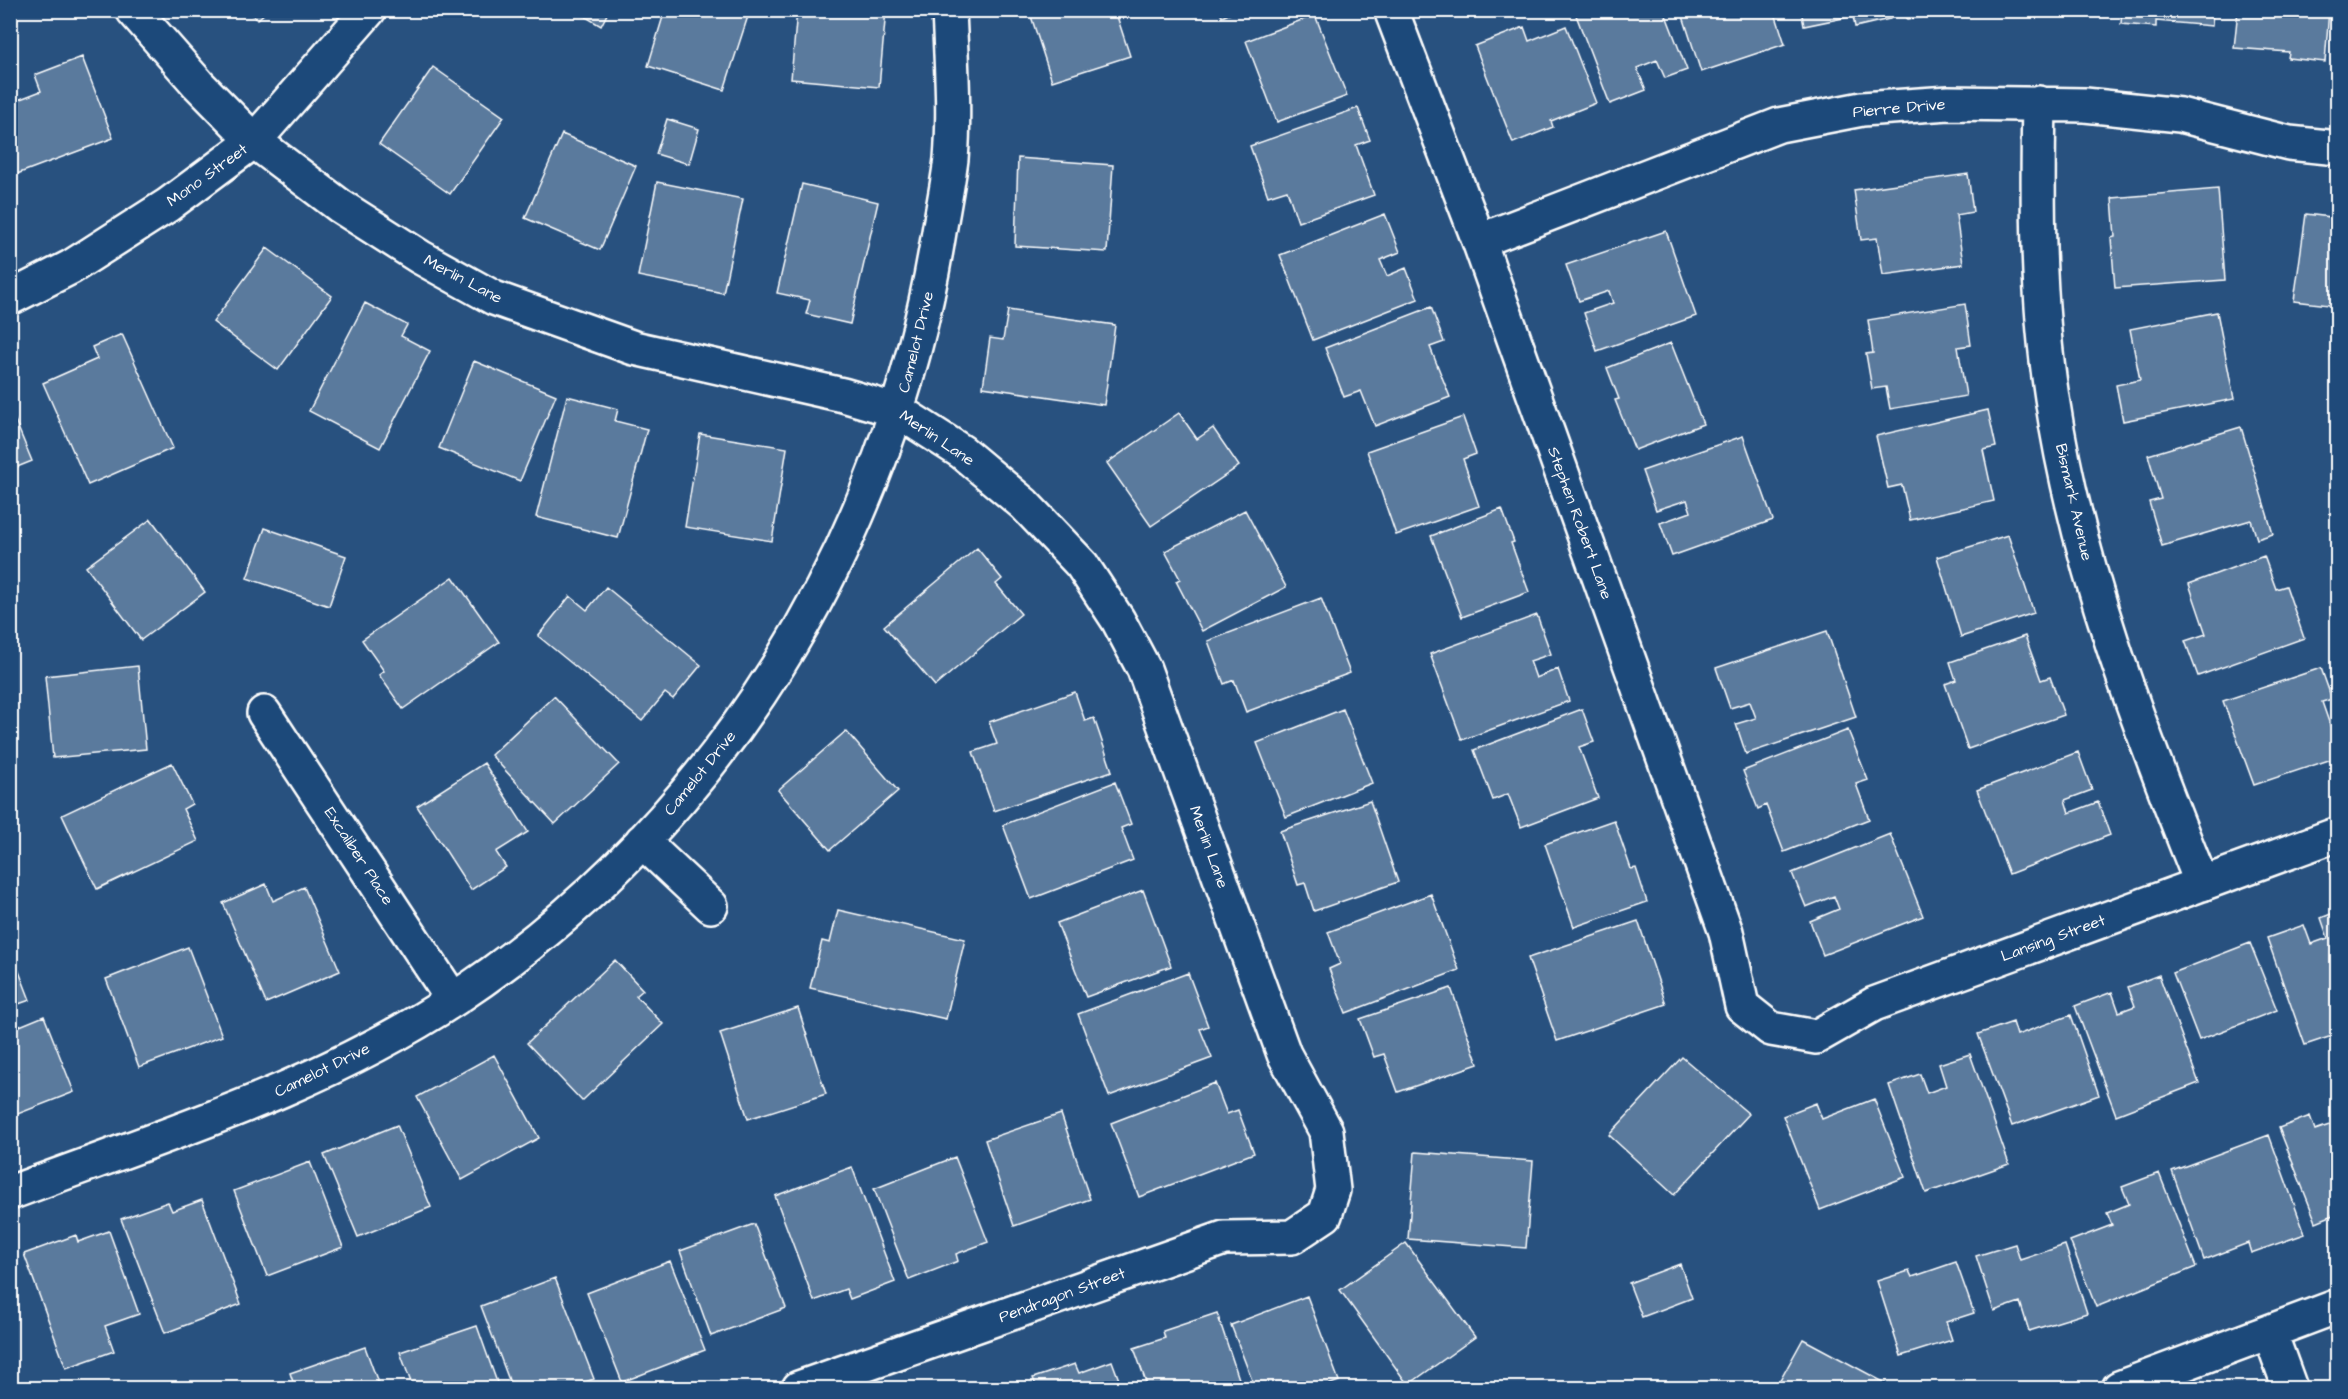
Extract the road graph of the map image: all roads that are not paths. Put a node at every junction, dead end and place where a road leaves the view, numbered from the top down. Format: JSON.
{"nodes":[{"id":1,"x":133,"y":10,"type":"edge"},
{"id":2,"x":369,"y":10,"type":"edge"},
{"id":3,"x":949,"y":10,"type":"edge"},
{"id":4,"x":1391,"y":10,"type":"edge"},
{"id":5,"x":2039,"y":103,"type":"junction"},
{"id":6,"x":254,"y":141,"type":"junction"},
{"id":7,"x":2337,"y":148,"type":"edge"},
{"id":8,"x":1479,"y":241,"type":"junction"},
{"id":9,"x":10,"y":298,"type":"edge"},
{"id":10,"x":898,"y":411,"type":"junction"},
{"id":11,"x":264,"y":713,"type":"dead end"},
{"id":12,"x":2337,"y":834,"type":"edge"},
{"id":13,"x":642,"y":841,"type":"junction"},
{"id":14,"x":2202,"y":884,"type":"junction"},
{"id":15,"x":711,"y":906,"type":"dead end"},
{"id":16,"x":453,"y":1000,"type":"junction"},
{"id":17,"x":1771,"y":1029,"type":"joint"},
{"id":18,"x":10,"y":1193,"type":"edge"},
{"id":19,"x":1325,"y":1215,"type":"joint"},
{"id":20,"x":2337,"y":1306,"type":"edge"},
{"id":21,"x":2270,"y":1333,"type":"junction"},
{"id":22,"x":799,"y":1389,"type":"edge"},
{"id":23,"x":2119,"y":1389,"type":"edge"},
{"id":24,"x":2290,"y":1389,"type":"edge"}],
"edges":[{"from":1,"to":6,"type":"street","name":"Merlin Lane"},
{"from":2,"to":6,"type":"street","name":"Mono Street"},
{"from":3,"to":10,"type":"street","name":"Camelot Drive"},
{"from":4,"to":8,"type":"street","name":"Stephen Robert Lane"},
{"from":5,"to":7,"type":"street","name":"Pierre Drive"},
{"from":5,"to":8,"type":"street","name":"Pierre Drive"},
{"from":5,"to":14,"type":"street","name":"Bismark Avenue"},
{"from":6,"to":9,"type":"street","name":"Mono Street"},
{"from":6,"to":10,"type":"street","name":"Merlin Lane"},
{"from":8,"to":17,"type":"street","name":"Stephen Robert Lane"},
{"from":10,"to":13,"type":"street","name":"Camelot Drive"},
{"from":10,"to":19,"type":"street","name":"Merlin Lane"},
{"from":11,"to":16,"type":"street","name":"Excaliber Place"},
{"from":12,"to":14,"type":"street","name":"Lansing Street"},
{"from":13,"to":15,"type":"street"},
{"from":13,"to":16,"type":"street","name":"Camelot Drive"},
{"from":14,"to":17,"type":"street","name":"Lansing Street"},
{"from":16,"to":18,"type":"street","name":"Camelot Drive"},
{"from":19,"to":22,"type":"street","name":"Pendragon Street"},
{"from":20,"to":21,"type":"street"},
{"from":21,"to":23,"type":"street"},
{"from":21,"to":24,"type":"street"}]}
